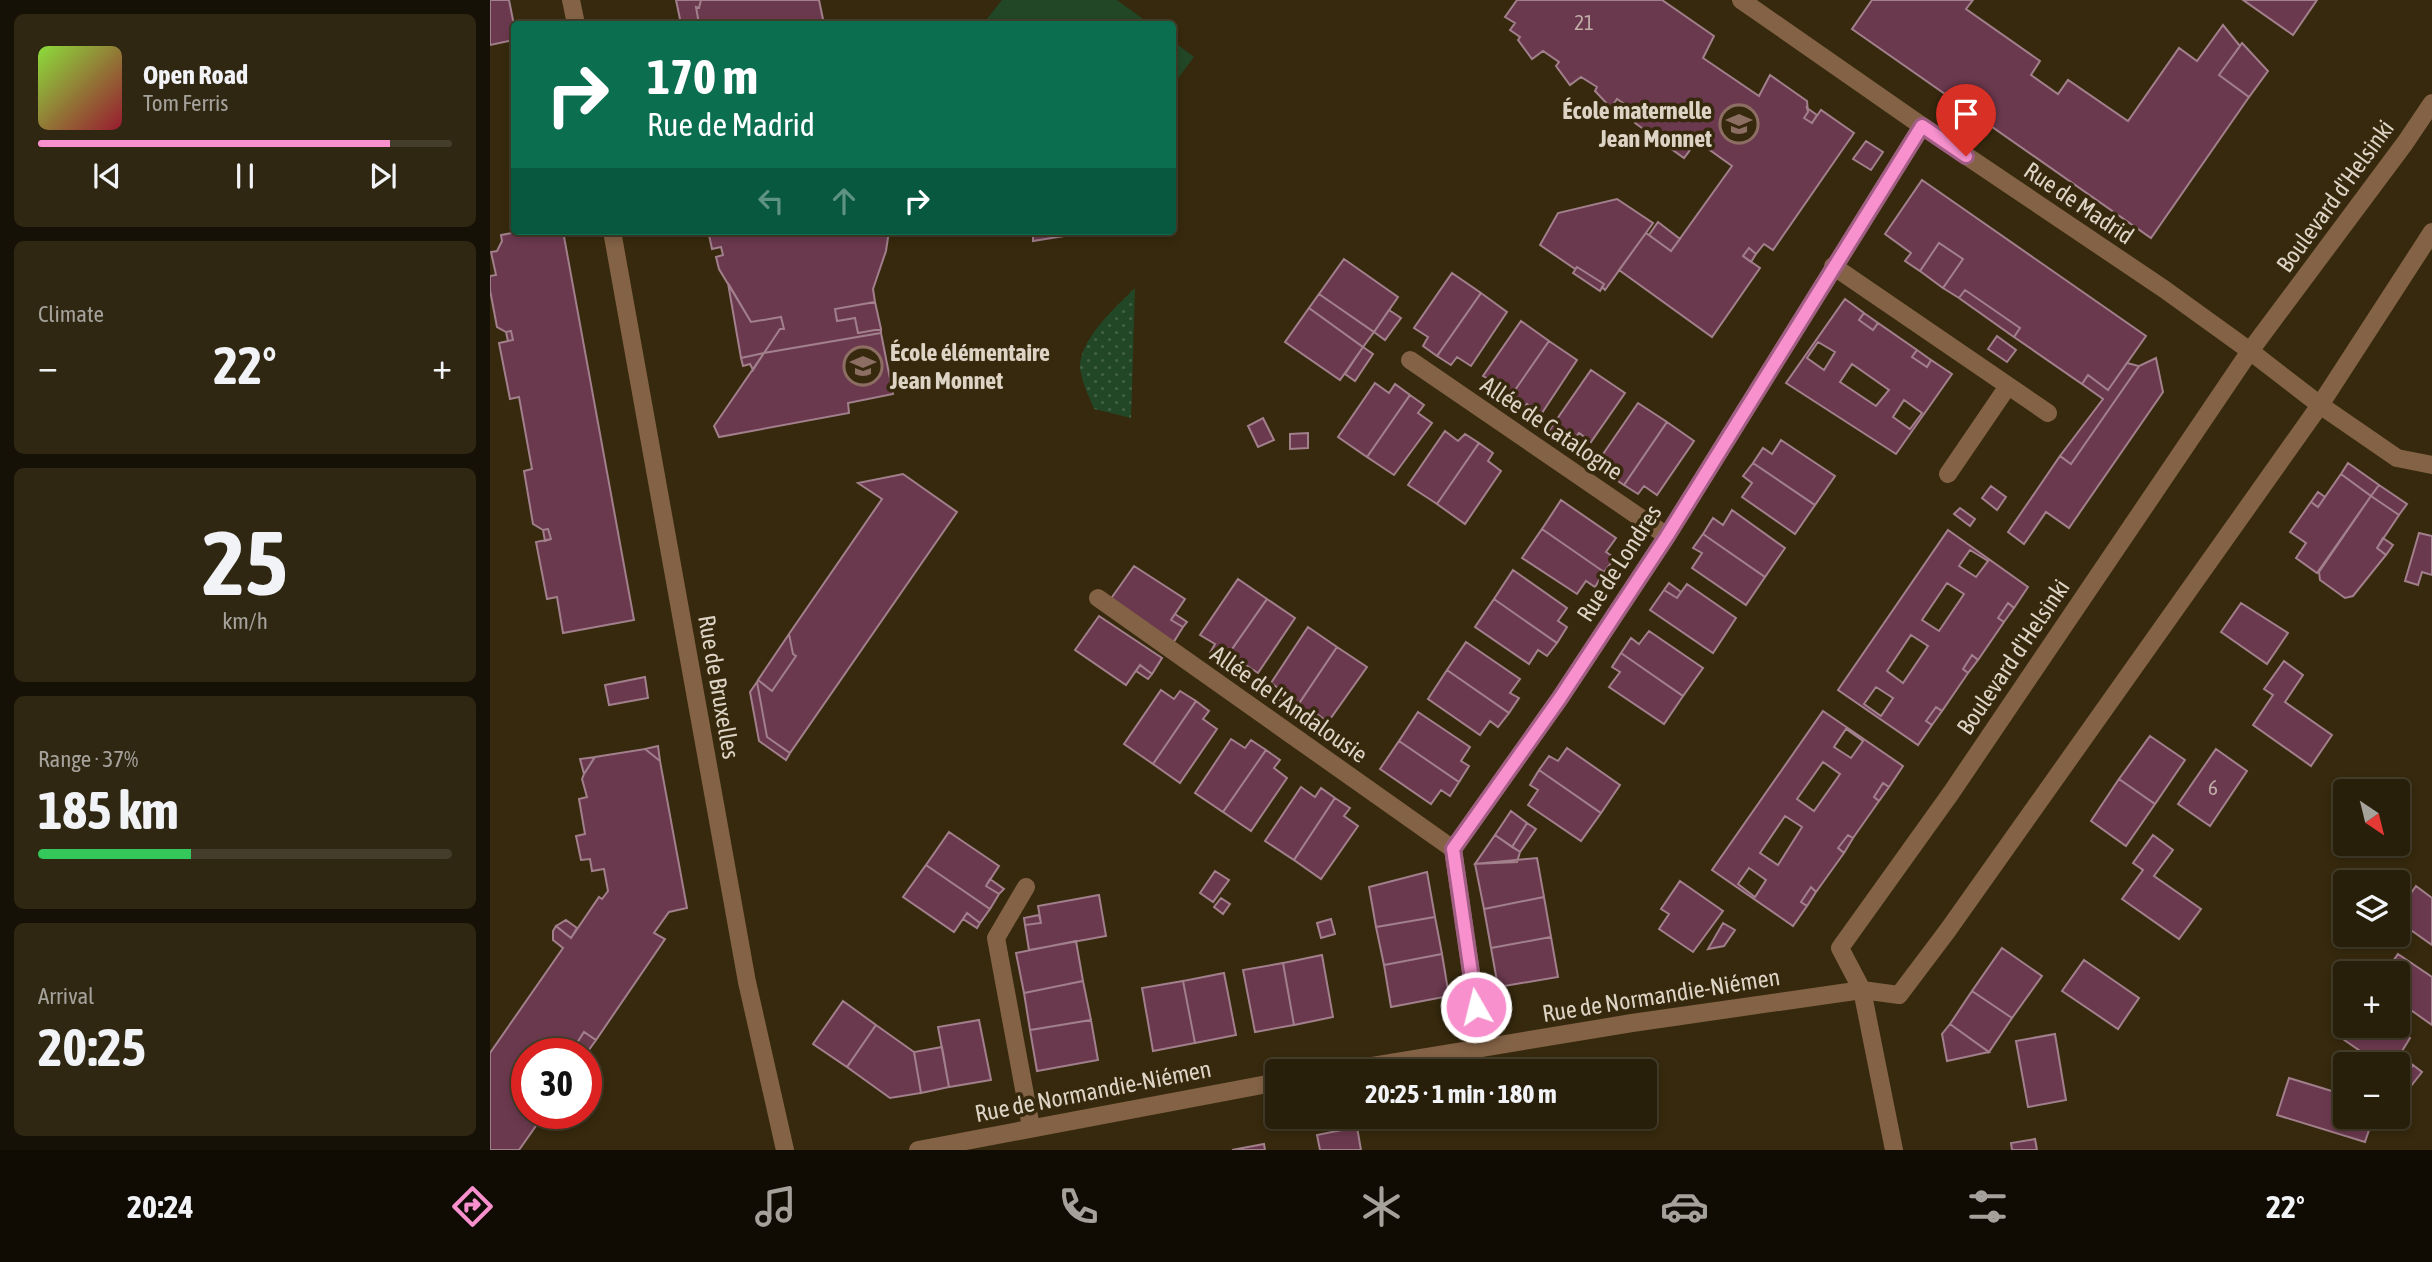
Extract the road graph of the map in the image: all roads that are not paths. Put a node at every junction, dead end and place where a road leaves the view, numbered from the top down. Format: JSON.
{"nodes":[{"id":1,"x":571,"y":0,"type":"edge"},
{"id":2,"x":1741,"y":0,"type":"edge"},
{"id":3,"x":575,"y":21,"type":"edge"},
{"id":4,"x":2432,"y":103,"type":"edge"},
{"id":5,"x":1922,"y":126,"type":"junction"},
{"id":6,"x":2432,"y":232,"type":"edge"},
{"id":7,"x":613,"y":235,"type":"edge"},
{"id":8,"x":1833,"y":266,"type":"junction"},
{"id":9,"x":2250,"y":351,"type":"junction"},
{"id":10,"x":1410,"y":360,"type":"dead end"},
{"id":11,"x":2008,"y":386,"type":"junction"},
{"id":12,"x":2320,"y":405,"type":"junction"},
{"id":13,"x":2048,"y":413,"type":"dead end"},
{"id":14,"x":2432,"y":466,"type":"edge"},
{"id":15,"x":1948,"y":474,"type":"dead end"},
{"id":16,"x":1667,"y":536,"type":"junction"},
{"id":17,"x":1098,"y":598,"type":"dead end"},
{"id":18,"x":1453,"y":849,"type":"junction"},
{"id":19,"x":1026,"y":887,"type":"dead end"},
{"id":20,"x":1862,"y":990,"type":"junction"},
{"id":21,"x":1482,"y":1048,"type":"junction"},
{"id":22,"x":1415,"y":1059,"type":"edge"},
{"id":23,"x":1265,"y":1084,"type":"edge"},
{"id":24,"x":1031,"y":1128,"type":"junction"},
{"id":25,"x":785,"y":1150,"type":"edge"},
{"id":26,"x":918,"y":1150,"type":"edge"},
{"id":27,"x":1894,"y":1150,"type":"edge"}],
"edges":[{"from":1,"to":3,"type":"street"},
{"from":2,"to":5,"type":"street","name":"Rue de Madrid"},
{"from":4,"to":9,"type":"street","name":"Boulevard d'Helsinki"},
{"from":5,"to":8,"type":"street","name":"Rue de Londres"},
{"from":5,"to":9,"type":"street","name":"Rue de Madrid"},
{"from":6,"to":12,"type":"street"},
{"from":7,"to":25,"type":"street","name":"Rue de Bruxelles"},
{"from":8,"to":11,"type":"street"},
{"from":8,"to":16,"type":"street","name":"Rue de Londres"},
{"from":9,"to":12,"type":"street"},
{"from":9,"to":20,"type":"street","name":"Boulevard d'Helsinki"},
{"from":10,"to":16,"type":"street","name":"Allée de Catalogne"},
{"from":11,"to":13,"type":"street"},
{"from":11,"to":15,"type":"street"},
{"from":12,"to":14,"type":"street"},
{"from":12,"to":20,"type":"street"},
{"from":16,"to":18,"type":"street","name":"Rue de Londres"},
{"from":17,"to":18,"type":"street","name":"Allée de l'Andalousie"},
{"from":18,"to":21,"type":"street"},
{"from":19,"to":24,"type":"street"},
{"from":20,"to":21,"type":"street","name":"Rue de Normandie-Niémen"},
{"from":20,"to":27,"type":"street","name":"Boulevard d'Helsinki"},
{"from":21,"to":22,"type":"street","name":"Rue de Normandie-Niémen"},
{"from":23,"to":24,"type":"street","name":"Rue de Normandie-Niémen"},
{"from":24,"to":26,"type":"street","name":"Rue de Normandie-Niémen"}]}
